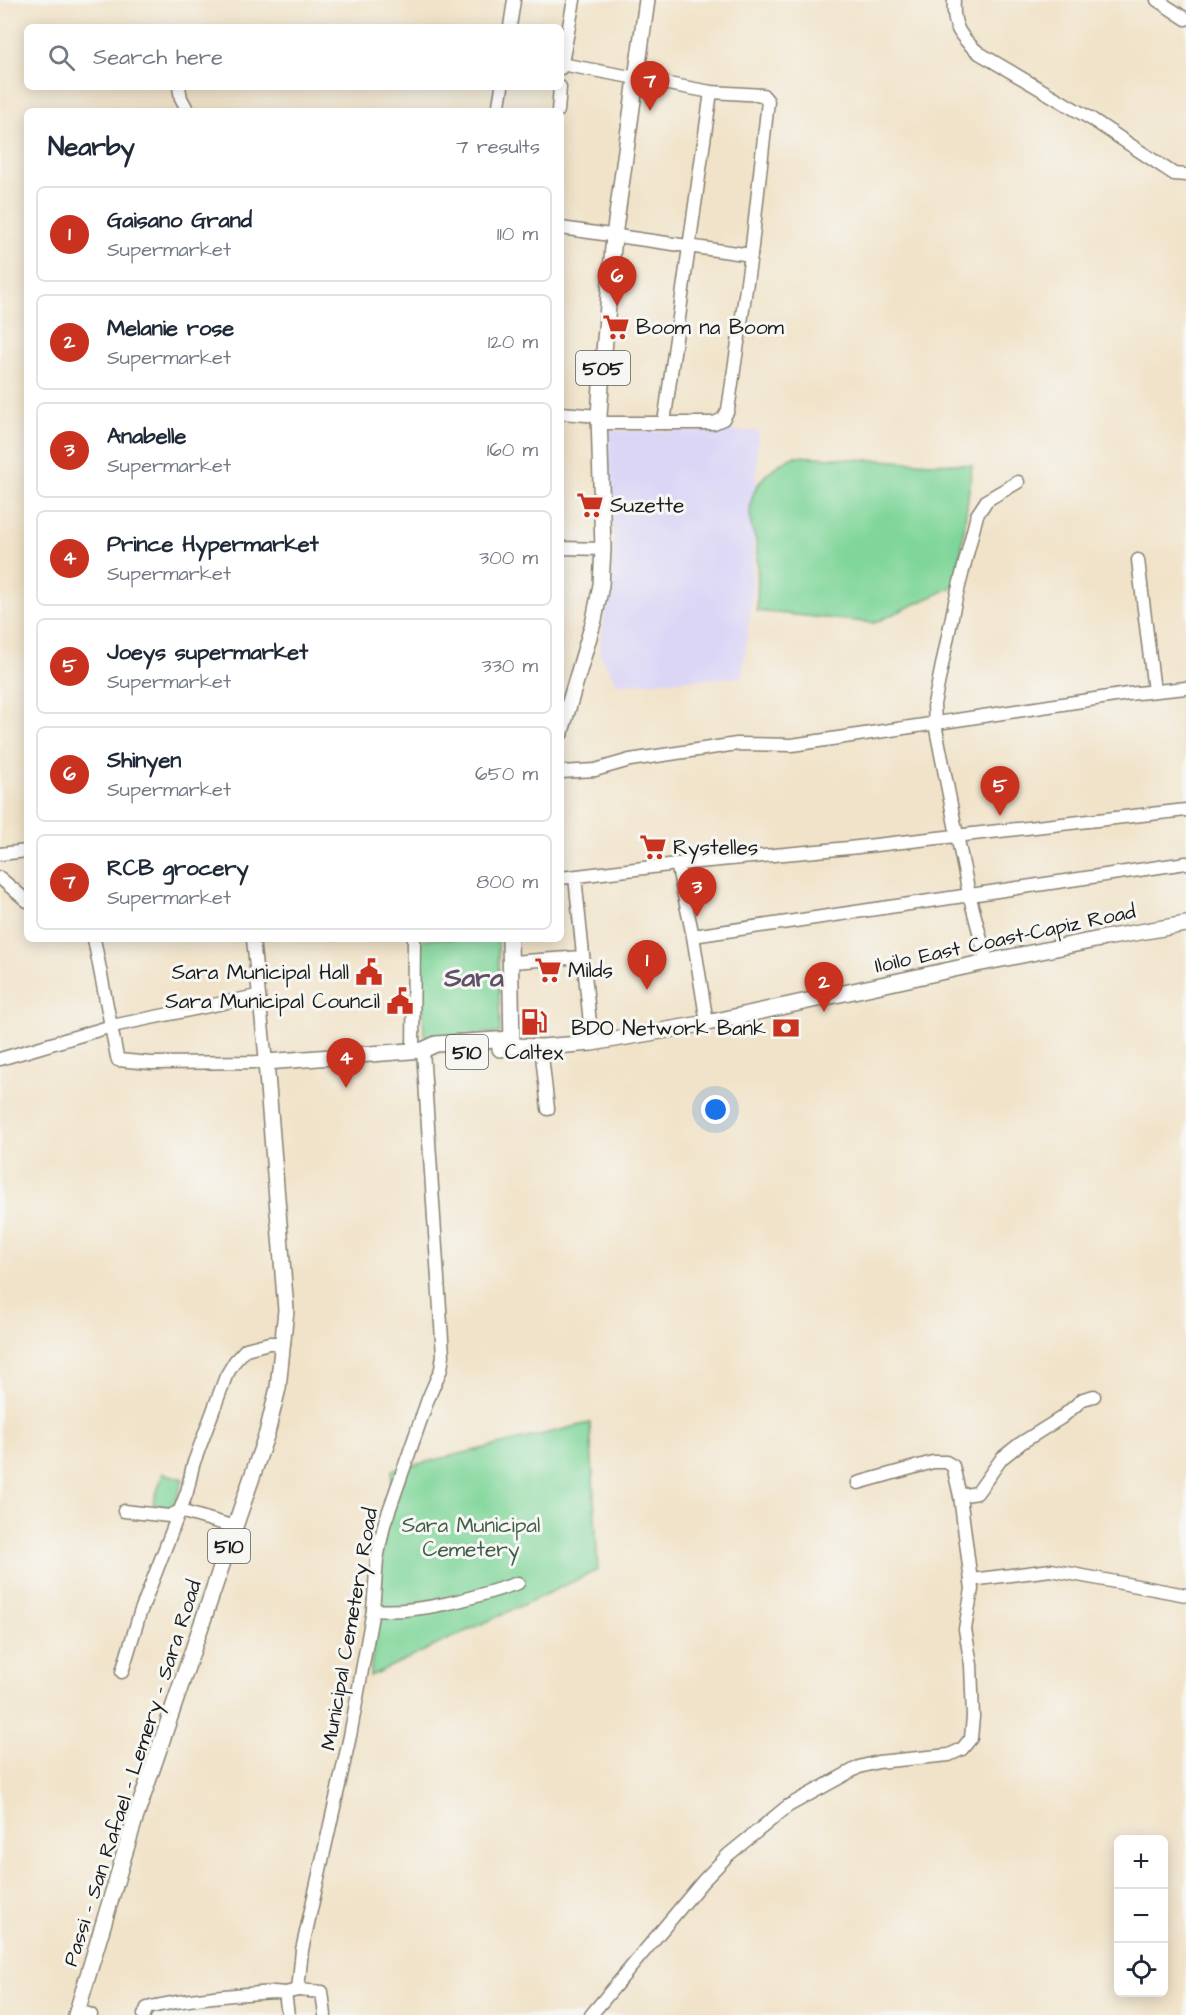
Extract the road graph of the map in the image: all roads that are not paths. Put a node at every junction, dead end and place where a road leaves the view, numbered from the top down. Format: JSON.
{"nodes":[{"id":1,"x":514,"y":0,"type":"edge"},
{"id":2,"x":574,"y":0,"type":"edge"},
{"id":3,"x":647,"y":0,"type":"edge"},
{"id":4,"x":954,"y":0,"type":"edge"},
{"id":5,"x":1157,"y":0,"type":"edge"},
{"id":6,"x":1186,"y":19,"type":"edge"},
{"id":7,"x":510,"y":24,"type":"edge"},
{"id":8,"x":564,"y":50,"type":"edge"},
{"id":9,"x":564,"y":65,"type":"edge"},
{"id":10,"x":635,"y":77,"type":"junction"},
{"id":11,"x":179,"y":90,"type":"edge"},
{"id":12,"x":502,"y":90,"type":"edge"},
{"id":13,"x":560,"y":90,"type":"edge"},
{"id":14,"x":711,"y":92,"type":"junction"},
{"id":15,"x":187,"y":108,"type":"edge"},
{"id":16,"x":498,"y":108,"type":"edge"},
{"id":17,"x":558,"y":108,"type":"edge"},
{"id":18,"x":1186,"y":175,"type":"edge"},
{"id":19,"x":564,"y":228,"type":"edge"},
{"id":20,"x":614,"y":236,"type":"junction"},
{"id":21,"x":689,"y":247,"type":"junction"},
{"id":22,"x":751,"y":255,"type":"junction"},
{"id":23,"x":564,"y":413,"type":"edge"},
{"id":24,"x":600,"y":419,"type":"junction"},
{"id":25,"x":664,"y":423,"type":"junction"},
{"id":26,"x":1018,"y":482,"type":"dead end"},
{"id":27,"x":564,"y":548,"type":"edge"},
{"id":28,"x":603,"y":549,"type":"junction"},
{"id":29,"x":1137,"y":560,"type":"dead end"},
{"id":30,"x":1186,"y":687,"type":"edge"},
{"id":31,"x":1154,"y":691,"type":"junction"},
{"id":32,"x":564,"y":722,"type":"edge"},
{"id":33,"x":935,"y":724,"type":"junction"},
{"id":34,"x":564,"y":772,"type":"edge"},
{"id":35,"x":1186,"y":810,"type":"edge"},
{"id":36,"x":957,"y":835,"type":"junction"},
{"id":37,"x":24,"y":850,"type":"edge"},
{"id":38,"x":0,"y":854,"type":"edge"},
{"id":39,"x":1186,"y":863,"type":"edge"},
{"id":40,"x":677,"y":864,"type":"junction"},
{"id":41,"x":575,"y":877,"type":"junction"},
{"id":42,"x":0,"y":878,"type":"edge"},
{"id":43,"x":564,"y":878,"type":"edge"},
{"id":44,"x":969,"y":894,"type":"junction"},
{"id":45,"x":24,"y":898,"type":"edge"},
{"id":46,"x":1186,"y":924,"type":"edge"},
{"id":47,"x":693,"y":936,"type":"junction"},
{"id":48,"x":95,"y":942,"type":"edge"},
{"id":49,"x":253,"y":942,"type":"edge"},
{"id":50,"x":414,"y":942,"type":"edge"},
{"id":51,"x":510,"y":942,"type":"edge"},
{"id":52,"x":583,"y":957,"type":"junction"},
{"id":53,"x":987,"y":962,"type":"junction"},
{"id":54,"x":511,"y":963,"type":"junction"},
{"id":55,"x":257,"y":996,"type":"junction"},
{"id":56,"x":707,"y":1023,"type":"junction"},
{"id":57,"x":112,"y":1026,"type":"junction"},
{"id":58,"x":511,"y":1043,"type":"junction"},
{"id":59,"x":592,"y":1043,"type":"junction"},
{"id":60,"x":541,"y":1047,"type":"junction"},
{"id":61,"x":418,"y":1050,"type":"junction"},
{"id":62,"x":0,"y":1059,"type":"edge"},
{"id":63,"x":266,"y":1062,"type":"junction"},
{"id":64,"x":548,"y":1109,"type":"dead end"},
{"id":65,"x":284,"y":1342,"type":"junction"},
{"id":66,"x":1095,"y":1396,"type":"dead end"},
{"id":67,"x":858,"y":1483,"type":"dead end"},
{"id":68,"x":960,"y":1496,"type":"junction"},
{"id":69,"x":124,"y":1511,"type":"dead end"},
{"id":70,"x":180,"y":1511,"type":"junction"},
{"id":71,"x":235,"y":1527,"type":"junction"},
{"id":72,"x":971,"y":1580,"type":"junction"},
{"id":73,"x":518,"y":1583,"type":"dead end"},
{"id":74,"x":1186,"y":1595,"type":"edge"},
{"id":75,"x":373,"y":1610,"type":"junction"},
{"id":76,"x":122,"y":1672,"type":"dead end"},
{"id":77,"x":298,"y":1990,"type":"junction"},
{"id":78,"x":285,"y":2007,"type":"edge"},
{"id":79,"x":82,"y":2013,"type":"edge"},
{"id":80,"x":144,"y":2015,"type":"edge"},
{"id":81,"x":325,"y":2015,"type":"edge"},
{"id":82,"x":591,"y":2015,"type":"edge"}],
"edges":[{"from":1,"to":7,"type":"street"},
{"from":2,"to":8,"type":"street"},
{"from":3,"to":10,"type":"main road","number":"505"},
{"from":4,"to":18,"type":"street"},
{"from":5,"to":6,"type":"street"},
{"from":9,"to":10,"type":"street"},
{"from":10,"to":14,"type":"street"},
{"from":10,"to":20,"type":"main road","number":"505"},
{"from":11,"to":15,"type":"street"},
{"from":12,"to":16,"type":"street"},
{"from":13,"to":17,"type":"street"},
{"from":14,"to":21,"type":"street"},
{"from":14,"to":22,"type":"street"},
{"from":19,"to":20,"type":"street"},
{"from":20,"to":21,"type":"street"},
{"from":20,"to":24,"type":"main road","number":"505"},
{"from":21,"to":22,"type":"street"},
{"from":21,"to":25,"type":"street"},
{"from":22,"to":25,"type":"street"},
{"from":23,"to":24,"type":"street"},
{"from":24,"to":25,"type":"street"},
{"from":24,"to":28,"type":"main road","number":"505"},
{"from":26,"to":33,"type":"street"},
{"from":27,"to":28,"type":"street"},
{"from":28,"to":32,"type":"main road","number":"505"},
{"from":29,"to":31,"type":"street"},
{"from":30,"to":31,"type":"street"},
{"from":31,"to":33,"type":"street"},
{"from":33,"to":34,"type":"street"},
{"from":33,"to":36,"type":"street"},
{"from":35,"to":36,"type":"street"},
{"from":36,"to":40,"type":"street"},
{"from":36,"to":44,"type":"street"},
{"from":37,"to":38,"type":"street"},
{"from":39,"to":44,"type":"street"},
{"from":40,"to":41,"type":"street"},
{"from":40,"to":47,"type":"street"},
{"from":41,"to":43,"type":"street"},
{"from":41,"to":52,"type":"street"},
{"from":42,"to":45,"type":"street"},
{"from":44,"to":47,"type":"street"},
{"from":44,"to":53,"type":"street"},
{"from":46,"to":53,"type":"main road","name":"Iloilo East Coast-Capiz Road"},
{"from":47,"to":56,"type":"street"},
{"from":48,"to":57,"type":"street"},
{"from":49,"to":55,"type":"street"},
{"from":50,"to":61,"type":"street","name":"Municipal Cemetery Road"},
{"from":51,"to":54,"type":"main road"},
{"from":52,"to":54,"type":"street"},
{"from":52,"to":59,"type":"street"},
{"from":53,"to":56,"type":"main road","name":"Iloilo East Coast-Capiz Road"},
{"from":54,"to":58,"type":"main road"},
{"from":55,"to":57,"type":"street"},
{"from":55,"to":63,"type":"street"},
{"from":56,"to":59,"type":"main road","name":"Iloilo East Coast-Capiz Road"},
{"from":57,"to":62,"type":"street"},
{"from":57,"to":63,"type":"street"},
{"from":58,"to":60,"type":"main road","name":"Iloilo East Coast-Capiz Road"},
{"from":58,"to":61,"type":"main road","number":"510"},
{"from":59,"to":60,"type":"main road","name":"Iloilo East Coast-Capiz Road"},
{"from":60,"to":64,"type":"street"},
{"from":61,"to":63,"type":"main road","number":"510"},
{"from":61,"to":75,"type":"street","name":"Municipal Cemetery Road"},
{"from":63,"to":65,"type":"main road","name":"Passi – San Rafael – Lemery – Sara Road","number":"510"},
{"from":65,"to":70,"type":"street"},
{"from":65,"to":71,"type":"main road","name":"Passi – San Rafael – Lemery – Sara Road","number":"510"},
{"from":66,"to":68,"type":"street"},
{"from":67,"to":68,"type":"street"},
{"from":68,"to":72,"type":"street"},
{"from":69,"to":70,"type":"street"},
{"from":70,"to":71,"type":"street"},
{"from":70,"to":76,"type":"street"},
{"from":71,"to":79,"type":"main road","name":"Passi – San Rafael – Lemery – Sara Road","number":"510"},
{"from":72,"to":74,"type":"street"},
{"from":72,"to":82,"type":"street"},
{"from":73,"to":75,"type":"street"},
{"from":75,"to":77,"type":"street","name":"Municipal Cemetery Road"},
{"from":77,"to":78,"type":"street"},
{"from":77,"to":81,"type":"street"},
{"from":78,"to":80,"type":"street"}]}
